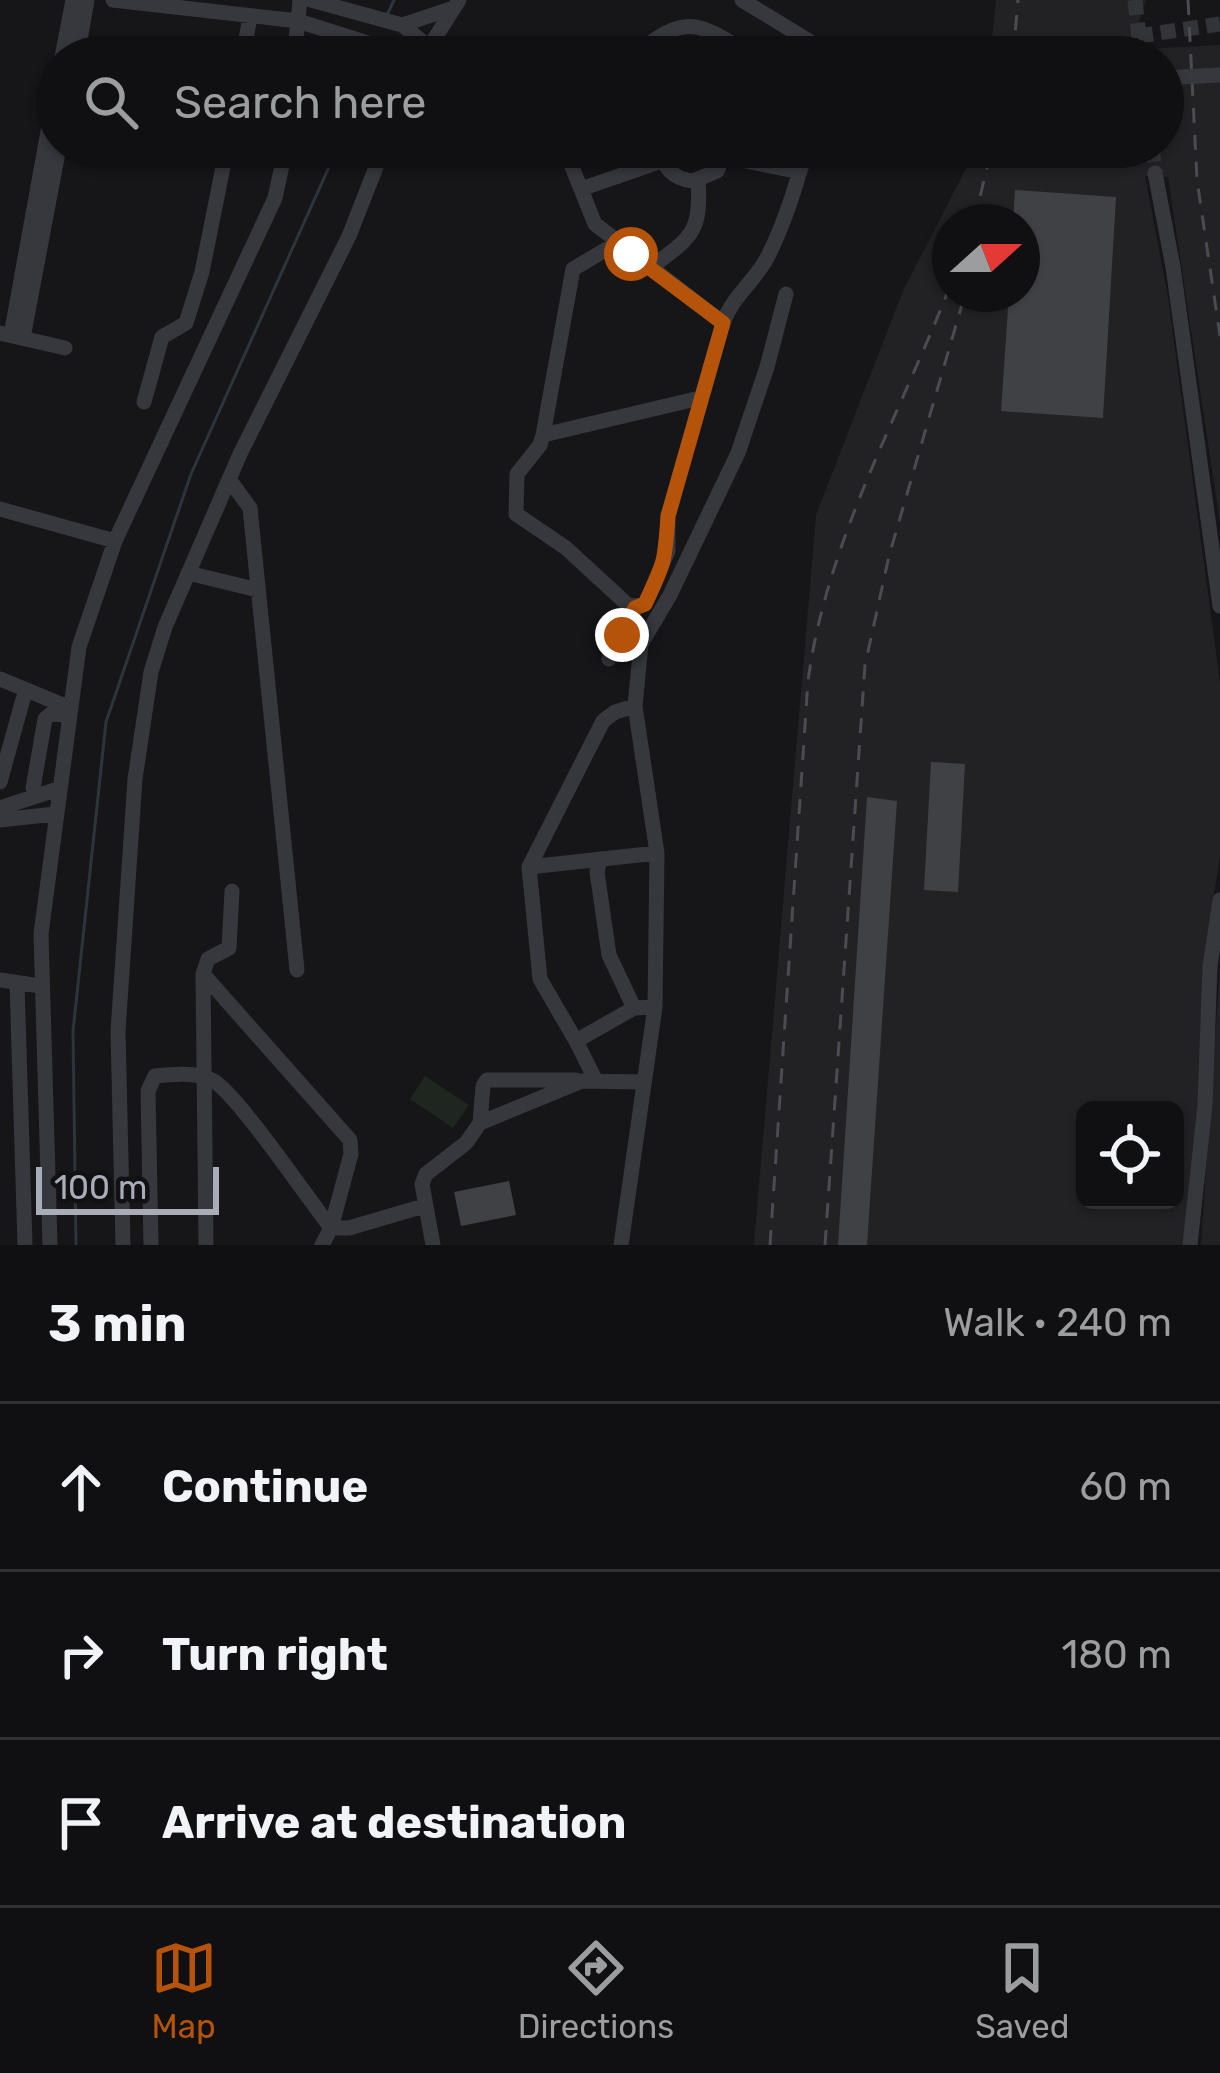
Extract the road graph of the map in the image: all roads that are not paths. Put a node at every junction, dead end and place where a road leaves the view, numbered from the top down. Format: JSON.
{"nodes":[{"id":1,"x":73,"y":0,"type":"edge"},
{"id":2,"x":88,"y":0,"type":"edge"},
{"id":3,"x":112,"y":0,"type":"edge"},
{"id":4,"x":300,"y":0,"type":"edge"},
{"id":5,"x":312,"y":0,"type":"edge"},
{"id":6,"x":742,"y":0,"type":"edge"},
{"id":7,"x":454,"y":5,"type":"edge"},
{"id":8,"x":250,"y":16,"type":"junction"},
{"id":9,"x":304,"y":22,"type":"junction"},
{"id":10,"x":398,"y":24,"type":"junction"},
{"id":11,"x":66,"y":36,"type":"edge"},
{"id":12,"x":80,"y":36,"type":"edge"},
{"id":13,"x":247,"y":36,"type":"edge"},
{"id":14,"x":300,"y":36,"type":"edge"},
{"id":15,"x":353,"y":36,"type":"edge"},
{"id":16,"x":410,"y":36,"type":"edge"},
{"id":17,"x":436,"y":36,"type":"edge"},
{"id":18,"x":657,"y":36,"type":"edge"},
{"id":19,"x":720,"y":36,"type":"edge"},
{"id":20,"x":801,"y":36,"type":"edge"},
{"id":21,"x":1220,"y":75,"type":"edge"},
{"id":22,"x":1184,"y":77,"type":"edge"},
{"id":23,"x":41,"y":168,"type":"edge"},
{"id":24,"x":54,"y":168,"type":"edge"},
{"id":25,"x":223,"y":168,"type":"edge"},
{"id":26,"x":281,"y":168,"type":"edge"},
{"id":27,"x":376,"y":168,"type":"edge"},
{"id":28,"x":572,"y":168,"type":"edge"},
{"id":29,"x":628,"y":168,"type":"edge"},
{"id":30,"x":670,"y":168,"type":"edge"},
{"id":31,"x":719,"y":168,"type":"edge"},
{"id":32,"x":785,"y":168,"type":"edge"},
{"id":33,"x":801,"y":168,"type":"edge"},
{"id":34,"x":800,"y":172,"type":"junction"},
{"id":35,"x":1155,"y":173,"type":"tunnel mouth"},
{"id":36,"x":698,"y":180,"type":"junction"},
{"id":37,"x":581,"y":189,"type":"junction"},
{"id":38,"x":616,"y":243,"type":"junction"},
{"id":39,"x":650,"y":268,"type":"junction"},
{"id":40,"x":786,"y":294,"type":"dead end"},
{"id":41,"x":723,"y":323,"type":"junction"},
{"id":42,"x":11,"y":336,"type":"edge"},
{"id":43,"x":65,"y":348,"type":"dead end"},
{"id":44,"x":700,"y":398,"type":"junction"},
{"id":45,"x":144,"y":402,"type":"dead end"},
{"id":46,"x":543,"y":435,"type":"junction"},
{"id":47,"x":229,"y":479,"type":"junction"},
{"id":48,"x":0,"y":509,"type":"edge"},
{"id":49,"x":115,"y":541,"type":"junction"},
{"id":50,"x":188,"y":573,"type":"junction"},
{"id":51,"x":258,"y":590,"type":"junction"},
{"id":52,"x":1220,"y":606,"type":"edge"},
{"id":53,"x":635,"y":608,"type":"junction"},
{"id":54,"x":609,"y":659,"type":"dead end"},
{"id":55,"x":0,"y":680,"type":"edge"},
{"id":56,"x":23,"y":699,"type":"dead end"},
{"id":57,"x":635,"y":706,"type":"junction"},
{"id":58,"x":69,"y":712,"type":"junction"},
{"id":59,"x":0,"y":782,"type":"edge"},
{"id":60,"x":33,"y":788,"type":"dead end"},
{"id":61,"x":58,"y":789,"type":"junction"},
{"id":62,"x":0,"y":808,"type":"edge"},
{"id":63,"x":55,"y":814,"type":"junction"},
{"id":64,"x":0,"y":820,"type":"edge"},
{"id":65,"x":657,"y":853,"type":"junction"},
{"id":66,"x":600,"y":860,"type":"junction"},
{"id":67,"x":530,"y":867,"type":"junction"},
{"id":68,"x":232,"y":891,"type":"dead end"},
{"id":69,"x":1220,"y":900,"type":"edge"},
{"id":70,"x":297,"y":970,"type":"dead end"},
{"id":71,"x":203,"y":974,"type":"junction"},
{"id":72,"x":8,"y":982,"type":"edge"},
{"id":73,"x":40,"y":986,"type":"junction"},
{"id":74,"x":656,"y":1007,"type":"junction"},
{"id":75,"x":634,"y":1008,"type":"junction"},
{"id":76,"x":576,"y":1041,"type":"junction"},
{"id":77,"x":202,"y":1076,"type":"junction"},
{"id":78,"x":589,"y":1081,"type":"junction"},
{"id":79,"x":643,"y":1082,"type":"junction"},
{"id":80,"x":480,"y":1123,"type":"junction"},
{"id":81,"x":424,"y":1206,"type":"junction"},
{"id":82,"x":331,"y":1228,"type":"junction"},
{"id":83,"x":26,"y":1245,"type":"edge"},
{"id":84,"x":50,"y":1245,"type":"edge"},
{"id":85,"x":123,"y":1245,"type":"edge"},
{"id":86,"x":151,"y":1245,"type":"edge"},
{"id":87,"x":206,"y":1245,"type":"edge"},
{"id":88,"x":322,"y":1245,"type":"edge"},
{"id":89,"x":433,"y":1245,"type":"edge"},
{"id":90,"x":621,"y":1245,"type":"edge"},
{"id":91,"x":1190,"y":1245,"type":"edge"}],
"edges":[{"from":1,"to":11,"type":"street"},
{"from":2,"to":12,"type":"street"},
{"from":3,"to":8,"type":"street"},
{"from":4,"to":9,"type":"street"},
{"from":5,"to":9,"type":"street"},
{"from":5,"to":10,"type":"street"},
{"from":6,"to":20,"type":"street"},
{"from":7,"to":10,"type":"street"},
{"from":7,"to":17,"type":"street"},
{"from":8,"to":9,"type":"street"},
{"from":8,"to":13,"type":"street"},
{"from":9,"to":14,"type":"street"},
{"from":9,"to":15,"type":"street"},
{"from":10,"to":16,"type":"street"},
{"from":18,"to":19,"type":"street"},
{"from":21,"to":22,"type":"street","bridge":true},
{"from":23,"to":42,"type":"street"},
{"from":24,"to":42,"type":"street"},
{"from":25,"to":45,"type":"street"},
{"from":26,"to":49,"type":"street"},
{"from":27,"to":47,"type":"street"},
{"from":28,"to":37,"type":"street"},
{"from":29,"to":37,"type":"street"},
{"from":30,"to":36,"type":"street"},
{"from":31,"to":36,"type":"street"},
{"from":32,"to":34,"type":"street"},
{"from":33,"to":34,"type":"street"},
{"from":34,"to":41,"type":"street"},
{"from":35,"to":52,"type":"street"},
{"from":36,"to":39,"type":"street"},
{"from":37,"to":38,"type":"street"},
{"from":38,"to":39,"type":"street"},
{"from":38,"to":46,"type":"street"},
{"from":39,"to":41,"type":"street"},
{"from":40,"to":57,"type":"street"},
{"from":41,"to":44,"type":"street"},
{"from":42,"to":43,"type":"street"},
{"from":44,"to":46,"type":"street"},
{"from":44,"to":53,"type":"street"},
{"from":46,"to":53,"type":"street"},
{"from":47,"to":50,"type":"street"},
{"from":47,"to":51,"type":"street"},
{"from":48,"to":49,"type":"street"},
{"from":49,"to":58,"type":"street"},
{"from":50,"to":51,"type":"street"},
{"from":50,"to":85,"type":"street"},
{"from":51,"to":70,"type":"street"},
{"from":53,"to":54,"type":"street"},
{"from":55,"to":58,"type":"street"},
{"from":56,"to":59,"type":"street"},
{"from":57,"to":65,"type":"street"},
{"from":57,"to":67,"type":"street"},
{"from":58,"to":60,"type":"street"},
{"from":58,"to":61,"type":"street"},
{"from":61,"to":62,"type":"street"},
{"from":61,"to":63,"type":"street"},
{"from":63,"to":64,"type":"street"},
{"from":63,"to":73,"type":"street"},
{"from":65,"to":66,"type":"street"},
{"from":65,"to":74,"type":"street"},
{"from":66,"to":67,"type":"street"},
{"from":66,"to":75,"type":"street"},
{"from":67,"to":76,"type":"street"},
{"from":68,"to":71,"type":"street"},
{"from":69,"to":91,"type":"street"},
{"from":71,"to":77,"type":"street"},
{"from":71,"to":82,"type":"street"},
{"from":72,"to":73,"type":"street"},
{"from":72,"to":83,"type":"street"},
{"from":73,"to":84,"type":"street"},
{"from":74,"to":75,"type":"street"},
{"from":74,"to":79,"type":"street"},
{"from":75,"to":76,"type":"street"},
{"from":76,"to":78,"type":"street"},
{"from":77,"to":82,"type":"street"},
{"from":77,"to":86,"type":"street"},
{"from":77,"to":87,"type":"street"},
{"from":78,"to":79,"type":"street"},
{"from":78,"to":80,"type":"street"},
{"from":78,"to":80,"type":"street"},
{"from":79,"to":90,"type":"street"},
{"from":80,"to":81,"type":"street"},
{"from":81,"to":82,"type":"street"},
{"from":81,"to":89,"type":"street"},
{"from":82,"to":88,"type":"street"}]}
